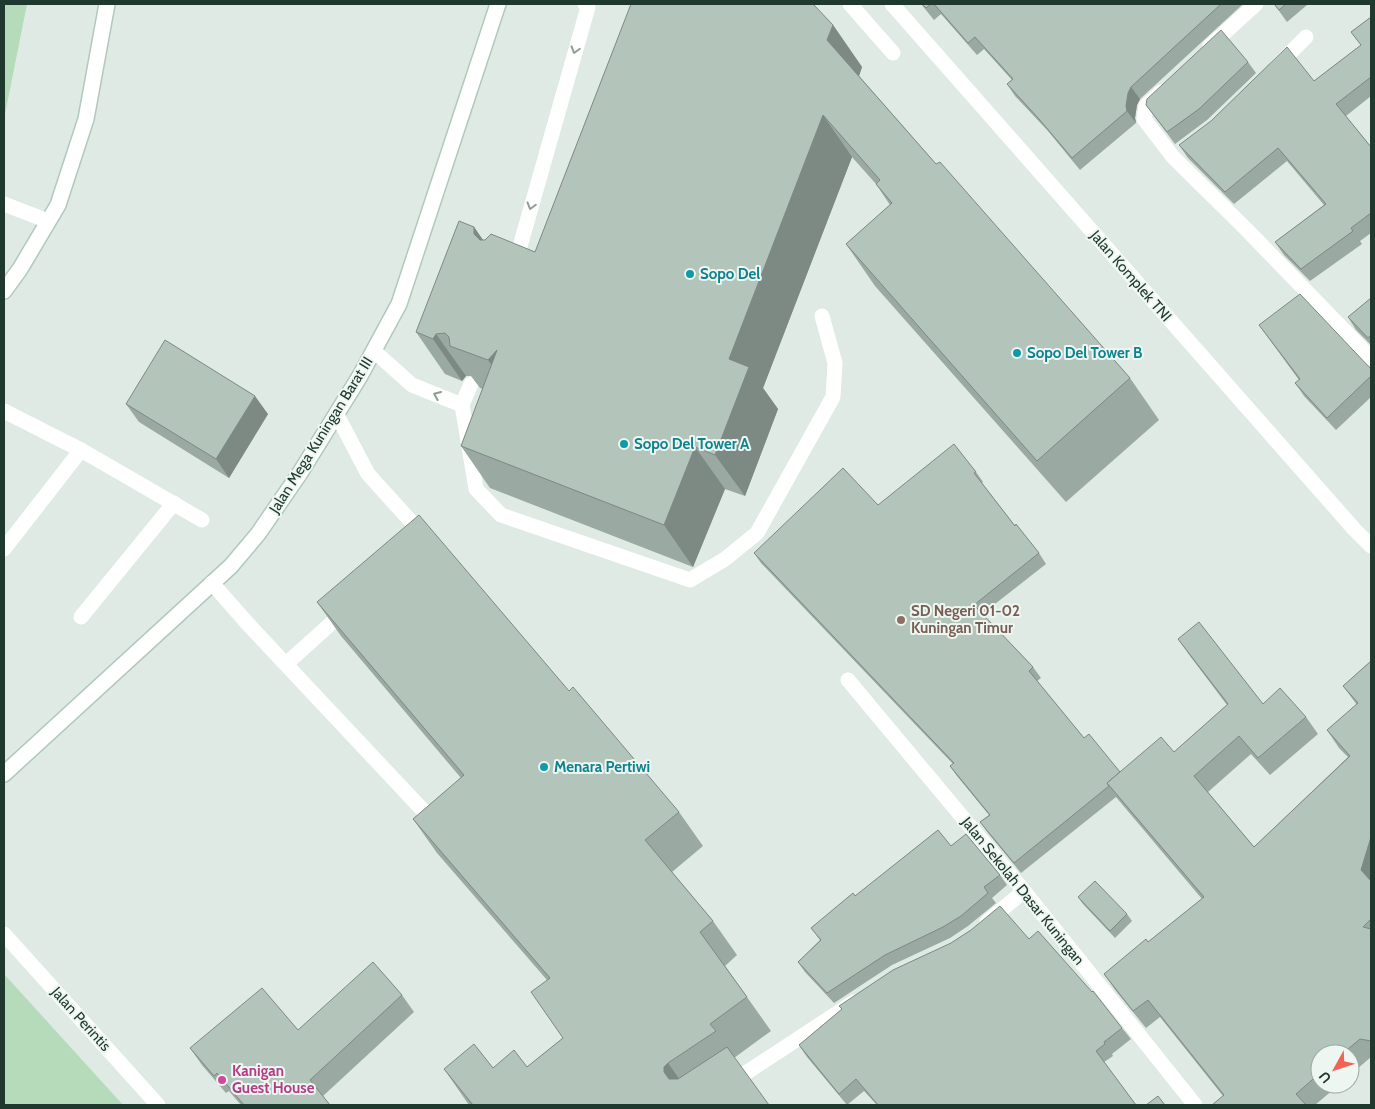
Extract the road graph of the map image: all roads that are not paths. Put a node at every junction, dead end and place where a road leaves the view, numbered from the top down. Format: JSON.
{"nodes":[{"id":1,"x":107,"y":4,"type":"edge"},
{"id":2,"x":498,"y":4,"type":"edge"},
{"id":3,"x":850,"y":4,"type":"edge"},
{"id":4,"x":892,"y":4,"type":"edge"},
{"id":5,"x":1256,"y":4,"type":"edge"},
{"id":6,"x":588,"y":5,"type":"edge"},
{"id":7,"x":1306,"y":37,"type":"dead end"},
{"id":8,"x":893,"y":53,"type":"dead end"},
{"id":9,"x":1201,"y":55,"type":"edge"},
{"id":10,"x":1263,"y":78,"type":"edge"},
{"id":11,"x":1173,"y":81,"type":"edge"},
{"id":12,"x":1186,"y":147,"type":"edge"},
{"id":13,"x":1172,"y":157,"type":"junction"},
{"id":14,"x":4,"y":204,"type":"edge"},
{"id":15,"x":48,"y":221,"type":"junction"},
{"id":16,"x":512,"y":273,"type":"edge"},
{"id":17,"x":4,"y":291,"type":"edge"},
{"id":18,"x":822,"y":316,"type":"dead end"},
{"id":19,"x":374,"y":351,"type":"junction"},
{"id":20,"x":1371,"y":358,"type":"edge"},
{"id":21,"x":471,"y":384,"type":"edge"},
{"id":22,"x":462,"y":406,"type":"junction"},
{"id":23,"x":4,"y":411,"type":"edge"},
{"id":24,"x":337,"y":415,"type":"junction"},
{"id":25,"x":81,"y":450,"type":"junction"},
{"id":26,"x":174,"y":503,"type":"junction"},
{"id":27,"x":202,"y":520,"type":"dead end"},
{"id":28,"x":418,"y":544,"type":"edge"},
{"id":29,"x":1371,"y":546,"type":"edge"},
{"id":30,"x":4,"y":549,"type":"edge"},
{"id":31,"x":212,"y":583,"type":"junction"},
{"id":32,"x":360,"y":598,"type":"edge"},
{"id":33,"x":81,"y":617,"type":"dead end"},
{"id":34,"x":286,"y":664,"type":"junction"},
{"id":35,"x":848,"y":680,"type":"dead end"},
{"id":36,"x":4,"y":774,"type":"edge"},
{"id":37,"x":433,"y":821,"type":"edge"},
{"id":38,"x":1024,"y":891,"type":"junction"},
{"id":39,"x":4,"y":934,"type":"edge"},
{"id":40,"x":974,"y":934,"type":"edge"},
{"id":41,"x":864,"y":996,"type":"edge"},
{"id":42,"x":158,"y":1105,"type":"edge"},
{"id":43,"x":697,"y":1105,"type":"edge"},
{"id":44,"x":1194,"y":1105,"type":"edge"}],
"edges":[{"from":1,"to":15,"type":"street"},
{"from":2,"to":19,"type":"street","name":"Jalan Mega Kuningan Barat III"},
{"from":3,"to":8,"type":"street"},
{"from":4,"to":29,"type":"street","name":"Jalan Komplek TNI"},
{"from":5,"to":9,"type":"street"},
{"from":6,"to":16,"type":"street","one_way":true},
{"from":7,"to":10,"type":"street"},
{"from":11,"to":13,"type":"street"},
{"from":12,"to":13,"type":"street"},
{"from":13,"to":20,"type":"street"},
{"from":14,"to":15,"type":"street"},
{"from":15,"to":17,"type":"street"},
{"from":18,"to":22,"type":"street"},
{"from":22,"to":19,"type":"street","one_way":true},
{"from":19,"to":24,"type":"street","name":"Jalan Mega Kuningan Barat III"},
{"from":21,"to":22,"type":"street"},
{"from":23,"to":25,"type":"street"},
{"from":24,"to":28,"type":"street"},
{"from":24,"to":31,"type":"street","name":"Jalan Mega Kuningan Barat III"},
{"from":25,"to":26,"type":"street"},
{"from":25,"to":30,"type":"street"},
{"from":26,"to":27,"type":"street"},
{"from":26,"to":33,"type":"street"},
{"from":31,"to":34,"type":"street"},
{"from":31,"to":36,"type":"street","name":"Jalan Mega Kuningan Barat III"},
{"from":32,"to":34,"type":"street"},
{"from":34,"to":37,"type":"street"},
{"from":35,"to":38,"type":"street","name":"Jalan Sekolah Dasar Kuningan"},
{"from":38,"to":40,"type":"street"},
{"from":38,"to":44,"type":"street","name":"Jalan Sekolah Dasar Kuningan"},
{"from":39,"to":42,"type":"street","name":"Jalan Perintis"},
{"from":41,"to":43,"type":"street"}]}
